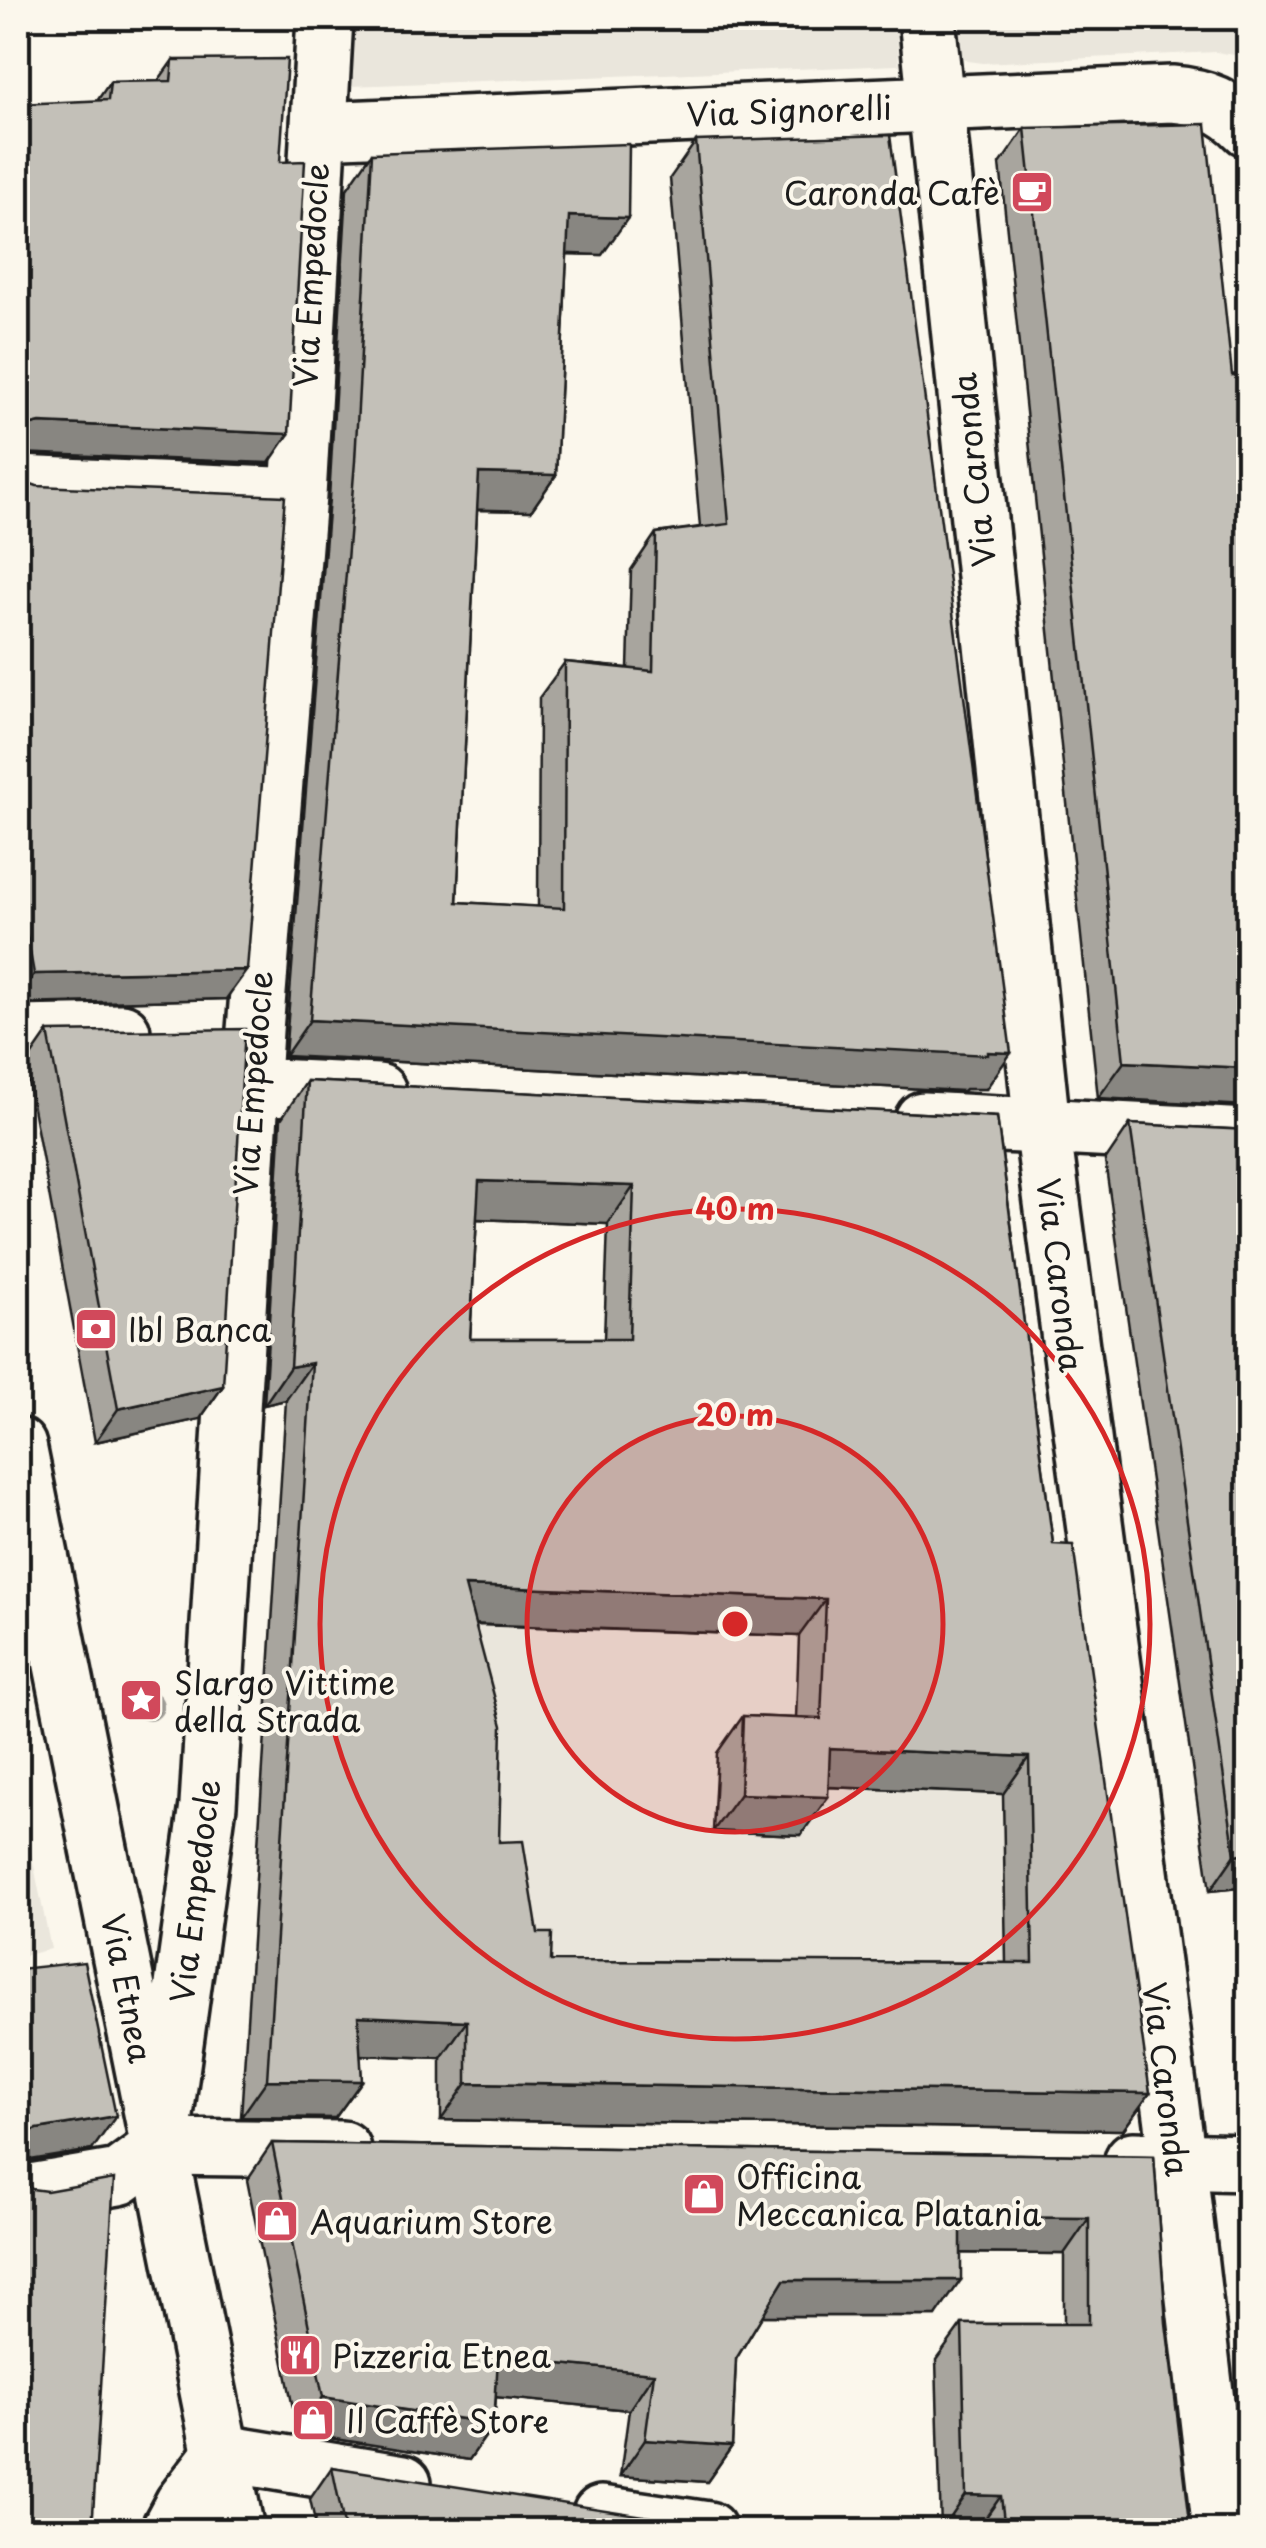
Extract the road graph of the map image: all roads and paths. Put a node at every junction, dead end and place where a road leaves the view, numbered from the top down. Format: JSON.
{"nodes":[{"id":1,"x":325,"y":18,"type":"edge"},
{"id":2,"x":927,"y":18,"type":"edge"},
{"id":3,"x":934,"y":104,"type":"junction"},
{"id":4,"x":1248,"y":128,"type":"edge"},
{"id":5,"x":319,"y":130,"type":"junction"},
{"id":6,"x":18,"y":484,"type":"edge"},
{"id":7,"x":298,"y":496,"type":"junction"},
{"id":8,"x":215,"y":1030,"type":"junction"},
{"id":9,"x":18,"y":1034,"type":"edge"},
{"id":10,"x":251,"y":1086,"type":"junction"},
{"id":11,"x":424,"y":1094,"type":"edge"},
{"id":12,"x":882,"y":1118,"type":"edge"},
{"id":13,"x":1042,"y":1126,"type":"junction"},
{"id":14,"x":1248,"y":1137,"type":"edge"},
{"id":15,"x":18,"y":1446,"type":"edge"},
{"id":16,"x":160,"y":2147,"type":"junction"},
{"id":17,"x":386,"y":2149,"type":"edge"},
{"id":18,"x":1079,"y":2159,"type":"edge"},
{"id":19,"x":1178,"y":2161,"type":"junction"},
{"id":20,"x":1248,"y":2163,"type":"edge"},
{"id":21,"x":18,"y":2194,"type":"edge"},
{"id":22,"x":222,"y":2454,"type":"junction"},
{"id":23,"x":461,"y":2492,"type":"edge"},
{"id":24,"x":556,"y":2507,"type":"edge"},
{"id":25,"x":169,"y":2530,"type":"edge"},
{"id":26,"x":236,"y":2530,"type":"edge"},
{"id":27,"x":708,"y":2530,"type":"edge"},
{"id":28,"x":1220,"y":2530,"type":"edge"}],
"edges":[{"from":1,"to":5,"type":"street","name":"Via Empedocle"},
{"from":2,"to":3,"type":"street","name":"Via Caronda"},
{"from":3,"to":4,"type":"street","name":"Via Signorelli"},
{"from":3,"to":5,"type":"street","name":"Via Signorelli"},
{"from":3,"to":13,"type":"street","name":"Via Caronda"},
{"from":5,"to":7,"type":"street","name":"Via Empedocle"},
{"from":6,"to":7,"type":"street"},
{"from":7,"to":8,"type":"street","name":"Via Empedocle"},
{"from":8,"to":9,"type":"street"},
{"from":8,"to":10,"type":"street","name":"Via Empedocle"},
{"from":10,"to":11,"type":"street"},
{"from":10,"to":16,"type":"street","name":"Via Empedocle"},
{"from":12,"to":13,"type":"street"},
{"from":13,"to":14,"type":"street"},
{"from":13,"to":19,"type":"street","name":"Via Caronda"},
{"from":15,"to":16,"type":"street","name":"Via Etnea"},
{"from":16,"to":17,"type":"street"},
{"from":16,"to":21,"type":"street"},
{"from":16,"to":22,"type":"street","name":"Via Etnea"},
{"from":18,"to":19,"type":"street"},
{"from":19,"to":20,"type":"street"},
{"from":19,"to":28,"type":"street","name":"Via Caronda"},
{"from":22,"to":23,"type":"street"},
{"from":22,"to":25,"type":"street"},
{"from":22,"to":26,"type":"street","name":"Via Etnea"},
{"from":24,"to":27,"type":"street"}]}
